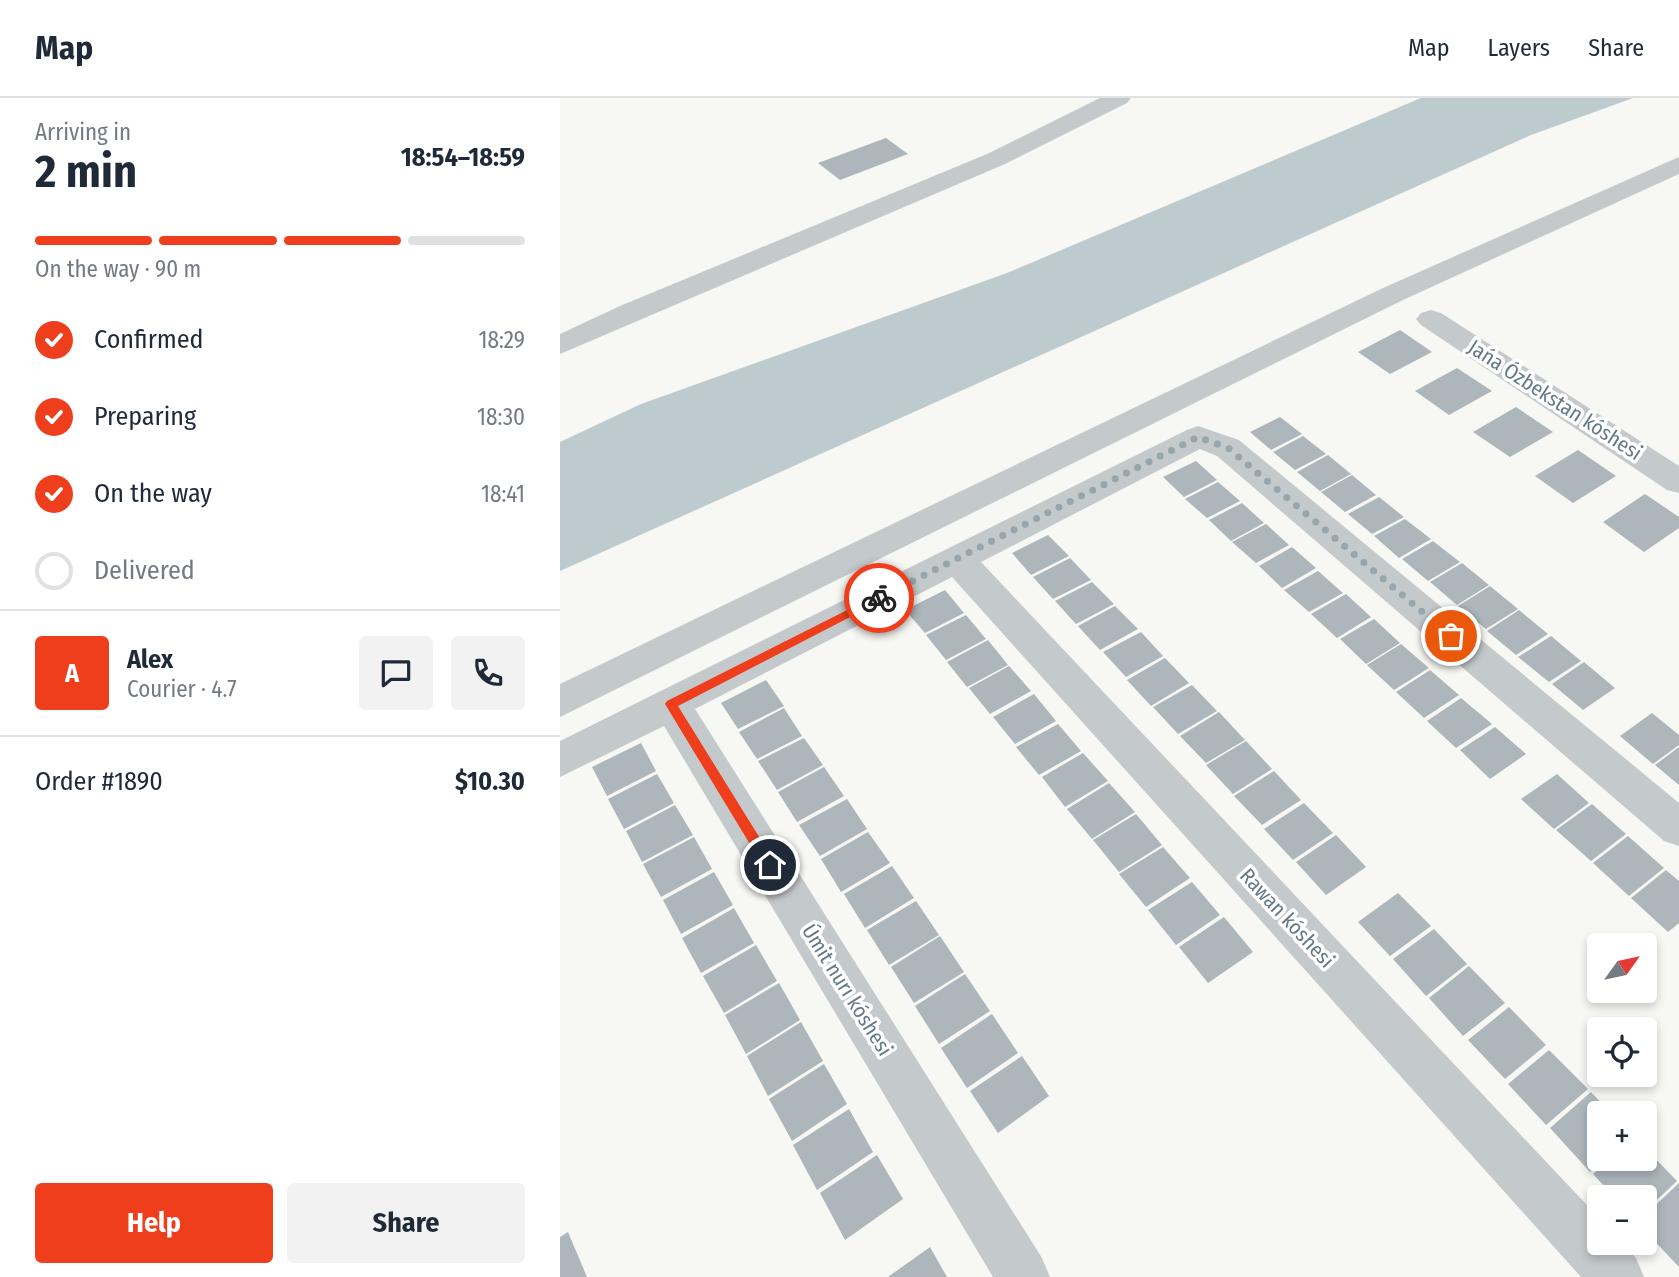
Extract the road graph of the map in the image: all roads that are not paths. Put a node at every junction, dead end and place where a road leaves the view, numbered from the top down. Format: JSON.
{"nodes":[{"id":1,"x":1119,"y":98,"type":"edge"},
{"id":2,"x":1679,"y":165,"type":"edge"},
{"id":3,"x":1431,"y":319,"type":"dead end"},
{"id":4,"x":560,"y":345,"type":"edge"},
{"id":5,"x":1679,"y":482,"type":"edge"},
{"id":6,"x":957,"y":558,"type":"junction"},
{"id":7,"x":560,"y":702,"type":"edge"},
{"id":8,"x":671,"y":704,"type":"junction"},
{"id":9,"x":560,"y":760,"type":"edge"},
{"id":10,"x":1679,"y":828,"type":"edge"},
{"id":11,"x":1023,"y":1277,"type":"edge"},
{"id":12,"x":1617,"y":1277,"type":"edge"}],
"edges":[{"from":1,"to":4,"type":"street"},
{"from":2,"to":7,"type":"street"},
{"from":3,"to":5,"type":"street","name":"Jańa Ózbekstan kóshesi"},
{"from":6,"to":8,"type":"street"},
{"from":6,"to":10,"type":"street"},
{"from":6,"to":12,"type":"street","name":"Rawan kóshesi"},
{"from":8,"to":9,"type":"street"},
{"from":8,"to":11,"type":"street","name":"Úmit nurı kóshesi"}]}
